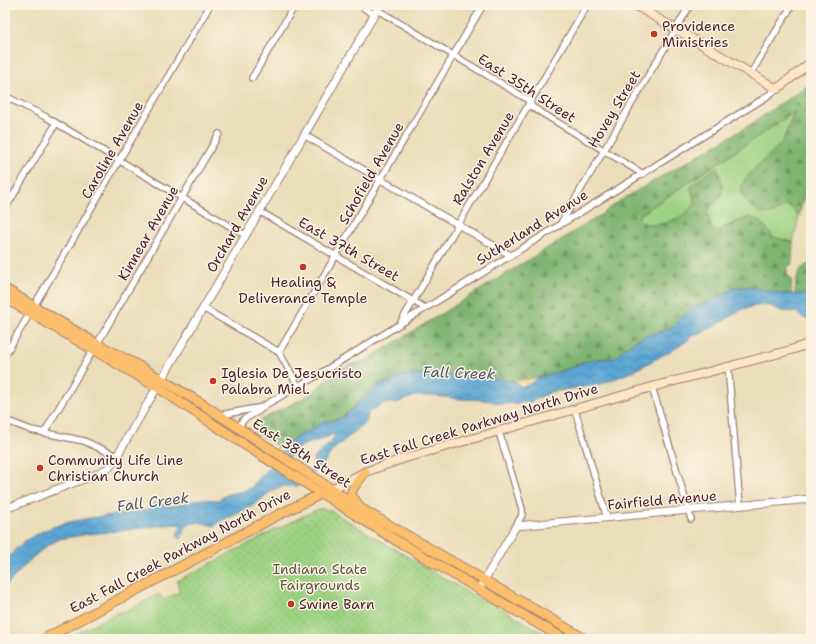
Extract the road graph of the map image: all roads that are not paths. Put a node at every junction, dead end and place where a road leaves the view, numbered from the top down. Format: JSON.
{"nodes":[{"id":1,"x":210,"y":5,"type":"edge"},
{"id":2,"x":295,"y":5,"type":"edge"},
{"id":3,"x":359,"y":5,"type":"edge"},
{"id":4,"x":483,"y":5,"type":"edge"},
{"id":5,"x":587,"y":5,"type":"edge"},
{"id":6,"x":635,"y":5,"type":"edge"},
{"id":7,"x":690,"y":5,"type":"edge"},
{"id":8,"x":792,"y":5,"type":"edge"},
{"id":9,"x":378,"y":10,"type":"edge"},
{"id":10,"x":676,"y":29,"type":"junction"},
{"id":11,"x":454,"y":55,"type":"junction"},
{"id":12,"x":811,"y":62,"type":"edge"},
{"id":13,"x":751,"y":74,"type":"junction"},
{"id":14,"x":252,"y":78,"type":"dead end"},
{"id":15,"x":777,"y":89,"type":"junction"},
{"id":16,"x":5,"y":96,"type":"edge"},
{"id":17,"x":529,"y":102,"type":"junction"},
{"id":18,"x":55,"y":123,"type":"junction"},
{"id":19,"x":219,"y":134,"type":"dead end"},
{"id":20,"x":304,"y":135,"type":"junction"},
{"id":21,"x":604,"y":151,"type":"junction"},
{"id":22,"x":119,"y":160,"type":"junction"},
{"id":23,"x":643,"y":174,"type":"junction"},
{"id":24,"x":381,"y":179,"type":"junction"},
{"id":25,"x":182,"y":198,"type":"junction"},
{"id":26,"x":5,"y":209,"type":"edge"},
{"id":27,"x":260,"y":211,"type":"junction"},
{"id":28,"x":457,"y":224,"type":"junction"},
{"id":29,"x":560,"y":225,"type":"junction"},
{"id":30,"x":245,"y":236,"type":"junction"},
{"id":31,"x":337,"y":255,"type":"junction"},
{"id":32,"x":510,"y":255,"type":"junction"},
{"id":33,"x":5,"y":290,"type":"edge"},
{"id":34,"x":5,"y":298,"type":"edge"},
{"id":35,"x":413,"y":301,"type":"junction"},
{"id":36,"x":203,"y":308,"type":"junction"},
{"id":37,"x":425,"y":308,"type":"junction"},
{"id":38,"x":32,"y":310,"type":"junction"},
{"id":39,"x":400,"y":324,"type":"junction"},
{"id":40,"x":811,"y":343,"type":"edge"},
{"id":41,"x":95,"y":347,"type":"junction"},
{"id":42,"x":279,"y":352,"type":"junction"},
{"id":43,"x":5,"y":355,"type":"edge"},
{"id":44,"x":728,"y":366,"type":"junction"},
{"id":45,"x":159,"y":383,"type":"junction"},
{"id":46,"x":298,"y":386,"type":"junction"},
{"id":47,"x":652,"y":387,"type":"junction"},
{"id":48,"x":263,"y":407,"type":"junction"},
{"id":49,"x":575,"y":410,"type":"junction"},
{"id":50,"x":219,"y":415,"type":"junction"},
{"id":51,"x":5,"y":420,"type":"edge"},
{"id":52,"x":238,"y":428,"type":"junction"},
{"id":53,"x":499,"y":432,"type":"junction"},
{"id":54,"x":44,"y":433,"type":"junction"},
{"id":55,"x":117,"y":456,"type":"junction"},
{"id":56,"x":365,"y":472,"type":"junction"},
{"id":57,"x":332,"y":488,"type":"junction"},
{"id":58,"x":322,"y":494,"type":"junction"},
{"id":59,"x":811,"y":499,"type":"edge"},
{"id":60,"x":740,"y":506,"type":"junction"},
{"id":61,"x":5,"y":509,"type":"edge"},
{"id":62,"x":688,"y":510,"type":"junction"},
{"id":63,"x":365,"y":511,"type":"junction"},
{"id":64,"x":607,"y":518,"type":"junction"},
{"id":65,"x":691,"y":519,"type":"dead end"},
{"id":66,"x":516,"y":526,"type":"junction"},
{"id":67,"x":484,"y":580,"type":"junction"},
{"id":68,"x":479,"y":589,"type":"junction"},
{"id":69,"x":44,"y":639,"type":"edge"},
{"id":70,"x":564,"y":639,"type":"edge"},
{"id":71,"x":585,"y":639,"type":"edge"}],
"edges":[{"from":1,"to":22,"type":"street","name":"Caroline Avenue"},
{"from":2,"to":14,"type":"street"},
{"from":3,"to":9,"type":"street","name":"East 35th Street"},
{"from":4,"to":11,"type":"street","name":"Schofield Avenue"},
{"from":5,"to":17,"type":"street","name":"Ralston Avenue"},
{"from":6,"to":10,"type":"main road"},
{"from":7,"to":10,"type":"street","name":"Hovey Street"},
{"from":8,"to":13,"type":"street"},
{"from":9,"to":11,"type":"street","name":"East 35th Street"},
{"from":9,"to":20,"type":"street","name":"Orchard Avenue"},
{"from":10,"to":13,"type":"main road"},
{"from":10,"to":21,"type":"street","name":"Hovey Street"},
{"from":11,"to":17,"type":"street","name":"East 35th Street"},
{"from":11,"to":24,"type":"street","name":"Schofield Avenue"},
{"from":12,"to":15,"type":"main road","name":"Sutherland Avenue"},
{"from":13,"to":15,"type":"main road"},
{"from":15,"to":23,"type":"street","name":"Sutherland Avenue"},
{"from":16,"to":18,"type":"street"},
{"from":17,"to":21,"type":"street","name":"East 35th Street"},
{"from":17,"to":28,"type":"street","name":"Ralston Avenue"},
{"from":18,"to":22,"type":"street"},
{"from":18,"to":26,"type":"street"},
{"from":19,"to":25,"type":"street","name":"Kinnear Avenue"},
{"from":20,"to":24,"type":"street"},
{"from":20,"to":27,"type":"street","name":"Orchard Avenue"},
{"from":21,"to":23,"type":"street","name":"East 35th Street"},
{"from":21,"to":29,"type":"street","name":"Hovey Street"},
{"from":22,"to":25,"type":"street"},
{"from":22,"to":38,"type":"street","name":"Caroline Avenue"},
{"from":23,"to":29,"type":"street","name":"Sutherland Avenue"},
{"from":24,"to":28,"type":"street"},
{"from":24,"to":31,"type":"street","name":"Schofield Avenue"},
{"from":25,"to":30,"type":"street"},
{"from":25,"to":41,"type":"street","name":"Kinnear Avenue"},
{"from":27,"to":30,"type":"street","name":"Orchard Avenue"},
{"from":27,"to":31,"type":"street","name":"East 37th Street"},
{"from":28,"to":32,"type":"street"},
{"from":28,"to":35,"type":"street","name":"Ralston Avenue"},
{"from":29,"to":32,"type":"street","name":"Sutherland Avenue"},
{"from":30,"to":36,"type":"street","name":"Orchard Avenue"},
{"from":31,"to":35,"type":"street","name":"East 37th Street"},
{"from":31,"to":42,"type":"street","name":"Schofield Avenue"},
{"from":32,"to":37,"type":"street","name":"Sutherland Avenue"},
{"from":33,"to":38,"type":"main road","name":"East 38th Street"},
{"from":34,"to":38,"type":"main road","name":"East 38th Street"},
{"from":35,"to":37,"type":"street","name":"East 37th Street"},
{"from":35,"to":39,"type":"street","name":"Ralston Avenue"},
{"from":36,"to":42,"type":"street"},
{"from":36,"to":45,"type":"street","name":"Orchard Avenue"},
{"from":37,"to":39,"type":"street","name":"Sutherland Avenue"},
{"from":38,"to":41,"type":"main road","name":"East 38th Street"},
{"from":38,"to":43,"type":"street","name":"Caroline Avenue"},
{"from":39,"to":46,"type":"street","name":"Sutherland Avenue"},
{"from":40,"to":44,"type":"main road","name":"East Fall Creek Parkway North Drive"},
{"from":41,"to":45,"type":"main road","name":"East 38th Street"},
{"from":41,"to":54,"type":"street","name":"Kinnear Avenue"},
{"from":42,"to":46,"type":"street"},
{"from":44,"to":47,"type":"main road","name":"East Fall Creek Parkway North Drive"},
{"from":44,"to":60,"type":"street"},
{"from":45,"to":50,"type":"main road","name":"East 38th Street"},
{"from":45,"to":55,"type":"street","name":"Orchard Avenue"},
{"from":45,"to":58,"type":"main road","name":"East 38th Street"},
{"from":46,"to":48,"type":"street","name":"Sutherland Avenue"},
{"from":47,"to":49,"type":"main road","name":"East Fall Creek Parkway North Drive"},
{"from":47,"to":62,"type":"street"},
{"from":48,"to":50,"type":"street","name":"Sutherland Avenue"},
{"from":48,"to":52,"type":"street","name":"Sutherland Avenue"},
{"from":49,"to":53,"type":"main road","name":"East Fall Creek Parkway North Drive"},
{"from":49,"to":64,"type":"street"},
{"from":50,"to":52,"type":"main road","name":"East 38th Street"},
{"from":51,"to":54,"type":"street"},
{"from":52,"to":57,"type":"main road","name":"East 38th Street"},
{"from":53,"to":56,"type":"main road","name":"East Fall Creek Parkway North Drive"},
{"from":53,"to":66,"type":"street"},
{"from":54,"to":55,"type":"street"},
{"from":55,"to":61,"type":"street","name":"Orchard Avenue"},
{"from":56,"to":57,"type":"main road","name":"East Fall Creek Parkway North Drive"},
{"from":56,"to":63,"type":"main road"},
{"from":57,"to":58,"type":"main road","name":"East Fall Creek Parkway North Drive"},
{"from":57,"to":63,"type":"main road","name":"East 38th Street"},
{"from":58,"to":68,"type":"main road","name":"East 38th Street"},
{"from":58,"to":69,"type":"main road","name":"East Fall Creek Parkway North Drive"},
{"from":59,"to":60,"type":"street","name":"Fairfield Avenue"},
{"from":60,"to":62,"type":"street","name":"Fairfield Avenue"},
{"from":62,"to":64,"type":"street","name":"Fairfield Avenue"},
{"from":62,"to":65,"type":"street"},
{"from":63,"to":67,"type":"main road","name":"East 38th Street"},
{"from":64,"to":66,"type":"street","name":"Fairfield Avenue"},
{"from":66,"to":67,"type":"street"},
{"from":67,"to":68,"type":"street"},
{"from":67,"to":71,"type":"main road","name":"East 38th Street"},
{"from":68,"to":70,"type":"main road","name":"East 38th Street"}]}
